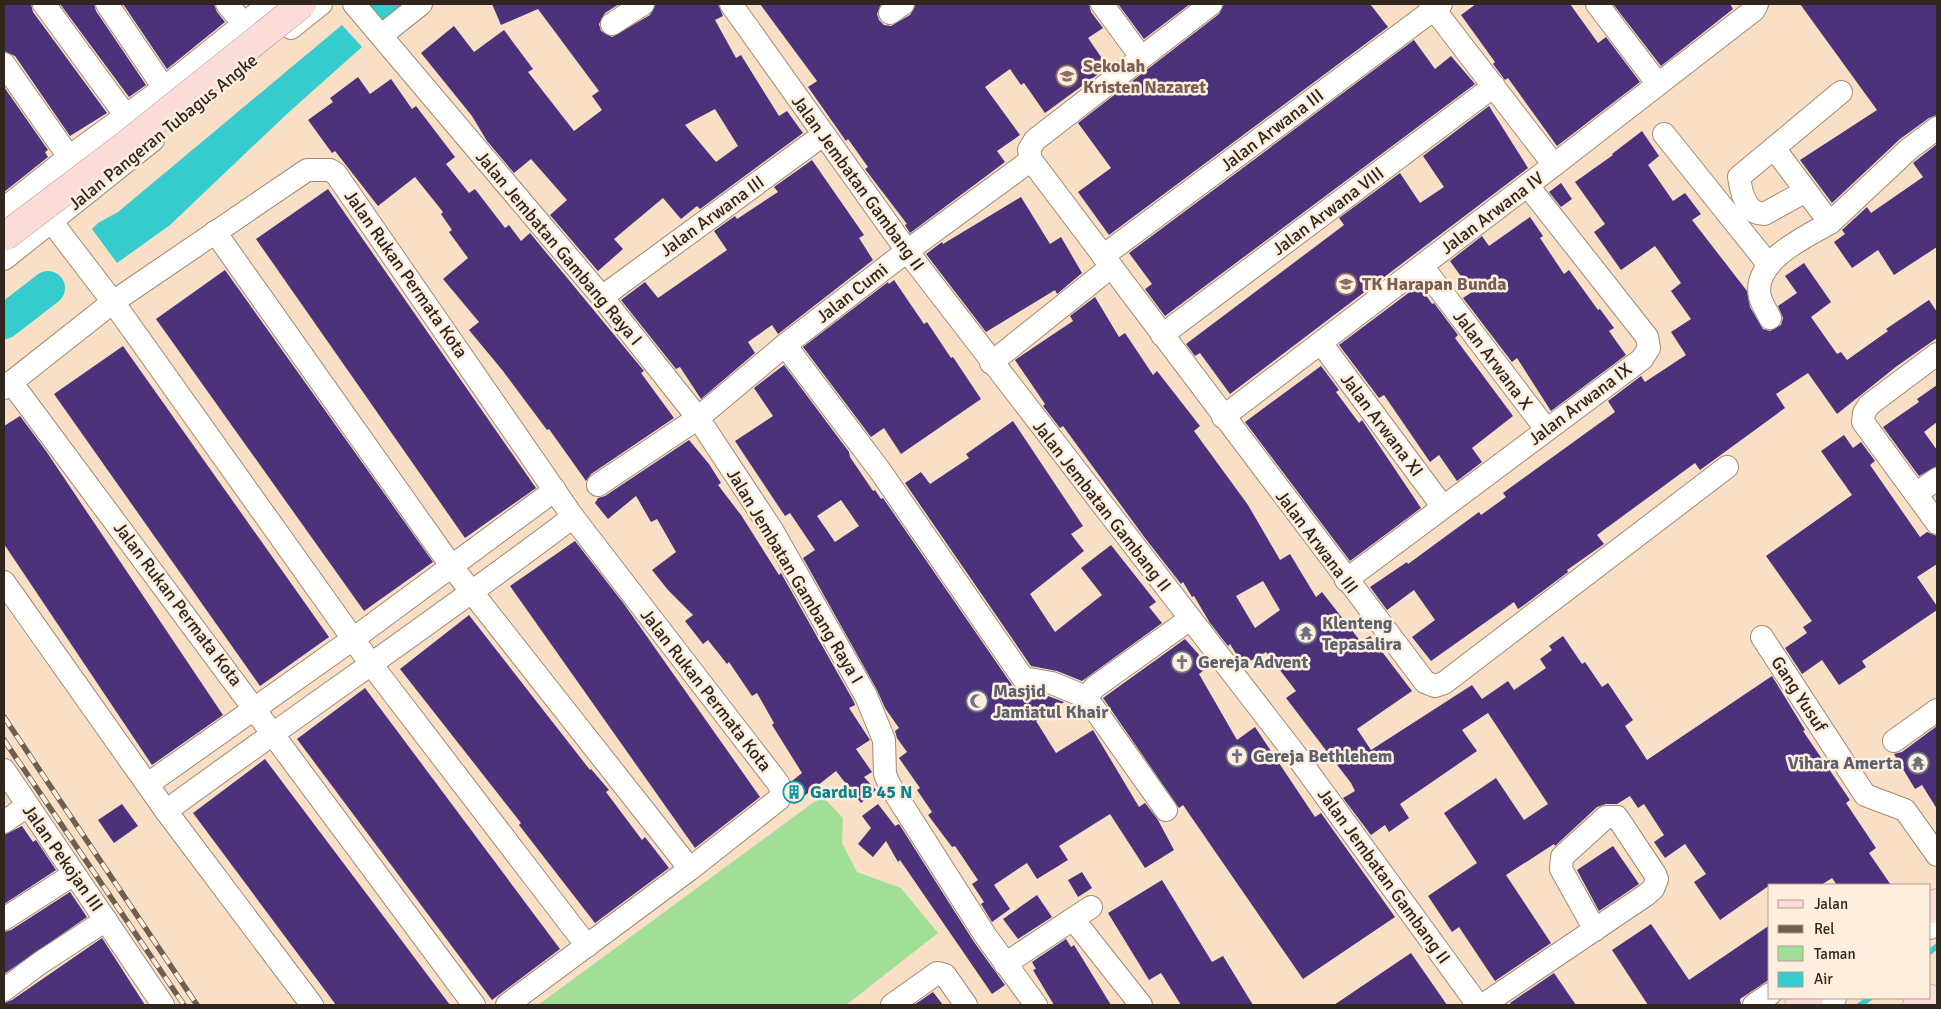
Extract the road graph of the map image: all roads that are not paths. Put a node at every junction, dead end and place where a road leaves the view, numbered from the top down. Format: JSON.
{"nodes":[{"id":1,"x":44,"y":4,"type":"edge"},
{"id":2,"x":107,"y":4,"type":"edge"},
{"id":3,"x":227,"y":4,"type":"edge"},
{"id":4,"x":269,"y":4,"type":"edge"},
{"id":5,"x":302,"y":4,"type":"edge"},
{"id":6,"x":321,"y":4,"type":"edge"},
{"id":7,"x":354,"y":4,"type":"edge"},
{"id":8,"x":421,"y":4,"type":"edge"},
{"id":9,"x":643,"y":4,"type":"edge"},
{"id":10,"x":731,"y":4,"type":"edge"},
{"id":11,"x":1102,"y":4,"type":"edge"},
{"id":12,"x":1210,"y":4,"type":"edge"},
{"id":13,"x":1597,"y":4,"type":"edge"},
{"id":14,"x":1757,"y":4,"type":"edge"},
{"id":15,"x":1435,"y":5,"type":"edge"},
{"id":16,"x":245,"y":24,"type":"junction"},
{"id":17,"x":612,"y":24,"type":"dead end"},
{"id":18,"x":381,"y":34,"type":"junction"},
{"id":19,"x":1141,"y":57,"type":"junction"},
{"id":20,"x":4,"y":64,"type":"edge"},
{"id":21,"x":1658,"y":84,"type":"junction"},
{"id":22,"x":1494,"y":86,"type":"junction"},
{"id":23,"x":164,"y":88,"type":"junction"},
{"id":24,"x":1841,"y":92,"type":"dead end"},
{"id":25,"x":126,"y":116,"type":"junction"},
{"id":26,"x":1937,"y":128,"type":"edge"},
{"id":27,"x":1664,"y":134,"type":"dead end"},
{"id":28,"x":822,"y":135,"type":"junction"},
{"id":29,"x":1774,"y":148,"type":"junction"},
{"id":30,"x":69,"y":157,"type":"junction"},
{"id":31,"x":1031,"y":160,"type":"junction"},
{"id":32,"x":1554,"y":166,"type":"junction"},
{"id":33,"x":1528,"y":186,"type":"junction"},
{"id":34,"x":28,"y":191,"type":"junction"},
{"id":35,"x":1806,"y":191,"type":"junction"},
{"id":36,"x":4,"y":209,"type":"edge"},
{"id":37,"x":1830,"y":223,"type":"junction"},
{"id":38,"x":56,"y":227,"type":"junction"},
{"id":39,"x":215,"y":232,"type":"junction"},
{"id":40,"x":4,"y":237,"type":"edge"},
{"id":41,"x":906,"y":251,"type":"junction"},
{"id":42,"x":4,"y":259,"type":"edge"},
{"id":43,"x":1107,"y":261,"type":"junction"},
{"id":44,"x":1769,"y":265,"type":"junction"},
{"id":45,"x":1422,"y":266,"type":"junction"},
{"id":46,"x":602,"y":297,"type":"junction"},
{"id":47,"x":113,"y":302,"type":"junction"},
{"id":48,"x":1770,"y":318,"type":"dead end"},
{"id":49,"x":1162,"y":335,"type":"junction"},
{"id":50,"x":1321,"y":342,"type":"junction"},
{"id":51,"x":785,"y":345,"type":"junction"},
{"id":52,"x":1937,"y":354,"type":"edge"},
{"id":53,"x":991,"y":363,"type":"junction"},
{"id":54,"x":7,"y":385,"type":"edge"},
{"id":55,"x":1224,"y":417,"type":"junction"},
{"id":56,"x":698,"y":418,"type":"junction"},
{"id":57,"x":1546,"y":429,"type":"junction"},
{"id":58,"x":1727,"y":467,"type":"dead end"},
{"id":59,"x":1937,"y":478,"type":"edge"},
{"id":60,"x":598,"y":485,"type":"dead end"},
{"id":61,"x":555,"y":490,"type":"junction"},
{"id":62,"x":1916,"y":494,"type":"junction"},
{"id":63,"x":1443,"y":507,"type":"junction"},
{"id":64,"x":573,"y":517,"type":"junction"},
{"id":65,"x":1937,"y":523,"type":"edge"},
{"id":66,"x":452,"y":567,"type":"junction"},
{"id":67,"x":1346,"y":580,"type":"junction"},
{"id":68,"x":4,"y":582,"type":"edge"},
{"id":69,"x":473,"y":593,"type":"junction"},
{"id":70,"x":1190,"y":619,"type":"junction"},
{"id":71,"x":1762,"y":638,"type":"dead end"},
{"id":72,"x":353,"y":639,"type":"junction"},
{"id":73,"x":371,"y":664,"type":"junction"},
{"id":74,"x":1086,"y":697,"type":"junction"},
{"id":75,"x":254,"y":707,"type":"junction"},
{"id":76,"x":1937,"y":710,"type":"edge"},
{"id":77,"x":273,"y":733,"type":"junction"},
{"id":78,"x":1894,"y":741,"type":"dead end"},
{"id":79,"x":4,"y":770,"type":"edge"},
{"id":80,"x":148,"y":784,"type":"junction"},
{"id":81,"x":27,"y":806,"type":"junction"},
{"id":82,"x":166,"y":810,"type":"junction"},
{"id":83,"x":1166,"y":810,"type":"dead end"},
{"id":84,"x":4,"y":822,"type":"edge"},
{"id":85,"x":1937,"y":855,"type":"edge"},
{"id":86,"x":690,"y":869,"type":"junction"},
{"id":87,"x":74,"y":874,"type":"junction"},
{"id":88,"x":4,"y":919,"type":"edge"},
{"id":89,"x":106,"y":920,"type":"junction"},
{"id":90,"x":1595,"y":930,"type":"junction"},
{"id":91,"x":587,"y":946,"type":"junction"},
{"id":92,"x":1005,"y":964,"type":"junction"},
{"id":93,"x":4,"y":990,"type":"edge"},
{"id":94,"x":164,"y":1005,"type":"edge"},
{"id":95,"x":312,"y":1005,"type":"edge"},
{"id":96,"x":474,"y":1005,"type":"edge"},
{"id":97,"x":507,"y":1005,"type":"edge"},
{"id":98,"x":892,"y":1005,"type":"edge"},
{"id":99,"x":966,"y":1005,"type":"edge"},
{"id":100,"x":1036,"y":1005,"type":"edge"},
{"id":101,"x":1141,"y":1005,"type":"edge"},
{"id":102,"x":1478,"y":1005,"type":"edge"},
{"id":103,"x":1483,"y":1005,"type":"edge"}],
"edges":[{"from":1,"to":25,"type":"street"},
{"from":2,"to":23,"type":"street"},
{"from":3,"to":16,"type":"street"},
{"from":4,"to":16,"type":"street","name":"Jalan Pangeran Tubagus Angke"},
{"from":5,"to":40,"type":"main road","name":"Jalan Pangeran Tubagus Angke","bridge":true},
{"from":6,"to":38,"type":"street","name":"Jalan Pangeran Tubagus Angke"},
{"from":7,"to":18,"type":"street","name":"Jalan Jembatan Gambang Raya I"},
{"from":8,"to":18,"type":"street"},
{"from":9,"to":17,"type":"street"},
{"from":10,"to":28,"type":"street","name":"Jalan Jembatan Gambang II"},
{"from":11,"to":19,"type":"street"},
{"from":12,"to":19,"type":"street"},
{"from":13,"to":21,"type":"street"},
{"from":14,"to":21,"type":"street","name":"Jalan Arwana IV"},
{"from":15,"to":22,"type":"street"},
{"from":15,"to":43,"type":"street","name":"Jalan Arwana III"},
{"from":16,"to":23,"type":"street","name":"Jalan Pangeran Tubagus Angke"},
{"from":18,"to":46,"type":"street","name":"Jalan Jembatan Gambang Raya I"},
{"from":19,"to":31,"type":"street"},
{"from":20,"to":30,"type":"street"},
{"from":21,"to":32,"type":"street","name":"Jalan Arwana IV"},
{"from":22,"to":32,"type":"street"},
{"from":22,"to":49,"type":"street","name":"Jalan Arwana VIII"},
{"from":23,"to":25,"type":"street","name":"Jalan Pangeran Tubagus Angke"},
{"from":24,"to":29,"type":"street"},
{"from":25,"to":30,"type":"street","name":"Jalan Pangeran Tubagus Angke"},
{"from":26,"to":37,"type":"street"},
{"from":27,"to":44,"type":"street"},
{"from":28,"to":41,"type":"street","name":"Jalan Jembatan Gambang II"},
{"from":28,"to":46,"type":"street","name":"Jalan Arwana III"},
{"from":29,"to":35,"type":"street"},
{"from":29,"to":35,"type":"street"},
{"from":30,"to":34,"type":"street","name":"Jalan Pangeran Tubagus Angke"},
{"from":31,"to":41,"type":"street","name":"Jalan Cumi"},
{"from":31,"to":43,"type":"street","name":"Jalan Arwana III"},
{"from":32,"to":33,"type":"street","name":"Jalan Arwana IV"},
{"from":33,"to":45,"type":"street","name":"Jalan Arwana IV"},
{"from":33,"to":57,"type":"street","name":"Jalan Arwana IX"},
{"from":34,"to":36,"type":"street","name":"Jalan Pangeran Tubagus Angke"},
{"from":34,"to":38,"type":"street"},
{"from":35,"to":37,"type":"street"},
{"from":37,"to":44,"type":"street"},
{"from":38,"to":42,"type":"street","name":"Jalan Pangeran Tubagus Angke"},
{"from":38,"to":47,"type":"street"},
{"from":39,"to":47,"type":"street","name":"Jalan Rukan Permata Kota"},
{"from":39,"to":61,"type":"street","name":"Jalan Rukan Permata Kota"},
{"from":39,"to":66,"type":"street"},
{"from":41,"to":51,"type":"street","name":"Jalan Cumi"},
{"from":41,"to":53,"type":"street","name":"Jalan Jembatan Gambang II"},
{"from":43,"to":49,"type":"street","name":"Jalan Arwana III"},
{"from":43,"to":53,"type":"street","name":"Jalan Arwana III"},
{"from":44,"to":48,"type":"street"},
{"from":45,"to":50,"type":"street","name":"Jalan Arwana IV"},
{"from":45,"to":57,"type":"street","name":"Jalan Arwana X"},
{"from":46,"to":56,"type":"street","name":"Jalan Jembatan Gambang Raya I"},
{"from":47,"to":54,"type":"street","name":"Jalan Rukan Permata Kota"},
{"from":47,"to":72,"type":"street"},
{"from":49,"to":55,"type":"street","name":"Jalan Arwana III"},
{"from":50,"to":55,"type":"street","name":"Jalan Arwana IV"},
{"from":50,"to":63,"type":"street","name":"Jalan Arwana XI"},
{"from":51,"to":56,"type":"street","name":"Jalan Cumi"},
{"from":51,"to":74,"type":"street"},
{"from":52,"to":62,"type":"street"},
{"from":53,"to":70,"type":"street","name":"Jalan Jembatan Gambang II"},
{"from":54,"to":75,"type":"street","name":"Jalan Rukan Permata Kota"},
{"from":55,"to":67,"type":"street","name":"Jalan Arwana III"},
{"from":56,"to":60,"type":"street","name":"Jalan Cumi"},
{"from":56,"to":92,"type":"street","name":"Jalan Jembatan Gambang Raya I"},
{"from":57,"to":63,"type":"street","name":"Jalan Arwana IX"},
{"from":58,"to":67,"type":"street","name":"Jalan Arwana III"},
{"from":59,"to":62,"type":"street"},
{"from":61,"to":64,"type":"street","name":"Jalan Rukan Permata Kota"},
{"from":61,"to":66,"type":"street"},
{"from":62,"to":65,"type":"street"},
{"from":63,"to":67,"type":"street","name":"Jalan Arwana IX"},
{"from":64,"to":69,"type":"street"},
{"from":64,"to":86,"type":"street","name":"Jalan Rukan Permata Kota"},
{"from":66,"to":69,"type":"street"},
{"from":66,"to":72,"type":"street"},
{"from":68,"to":80,"type":"street"},
{"from":69,"to":73,"type":"street"},
{"from":69,"to":86,"type":"street"},
{"from":70,"to":74,"type":"street"},
{"from":70,"to":102,"type":"street","name":"Jalan Jembatan Gambang II"},
{"from":71,"to":85,"type":"street","name":"Gang Yusuf"},
{"from":72,"to":73,"type":"street"},
{"from":72,"to":75,"type":"street"},
{"from":73,"to":77,"type":"street"},
{"from":73,"to":91,"type":"street"},
{"from":74,"to":83,"type":"street"},
{"from":75,"to":77,"type":"street","name":"Jalan Rukan Permata Kota"},
{"from":75,"to":80,"type":"street"},
{"from":76,"to":78,"type":"street"},
{"from":77,"to":82,"type":"street"},
{"from":77,"to":96,"type":"street","name":"Jalan Rukan Permata Kota"},
{"from":79,"to":81,"type":"street","name":"Jalan Pekojan III"},
{"from":80,"to":82,"type":"street"},
{"from":81,"to":84,"type":"street"},
{"from":81,"to":87,"type":"street","name":"Jalan Pekojan III"},
{"from":82,"to":95,"type":"street"},
{"from":86,"to":91,"type":"street","name":"Jalan Rukan Permata Kota"},
{"from":87,"to":88,"type":"street"},
{"from":87,"to":89,"type":"street","name":"Jalan Pekojan III"},
{"from":89,"to":93,"type":"street","name":"Jalan Pekojan III"},
{"from":89,"to":94,"type":"street","name":"Jalan Pekojan III"},
{"from":90,"to":90,"type":"street"},
{"from":90,"to":103,"type":"street"},
{"from":91,"to":97,"type":"street","name":"Jalan Rukan Permata Kota"},
{"from":92,"to":100,"type":"street","name":"Jalan Jembatan Gambang Raya I"},
{"from":92,"to":101,"type":"street"},
{"from":98,"to":99,"type":"street"}]}
